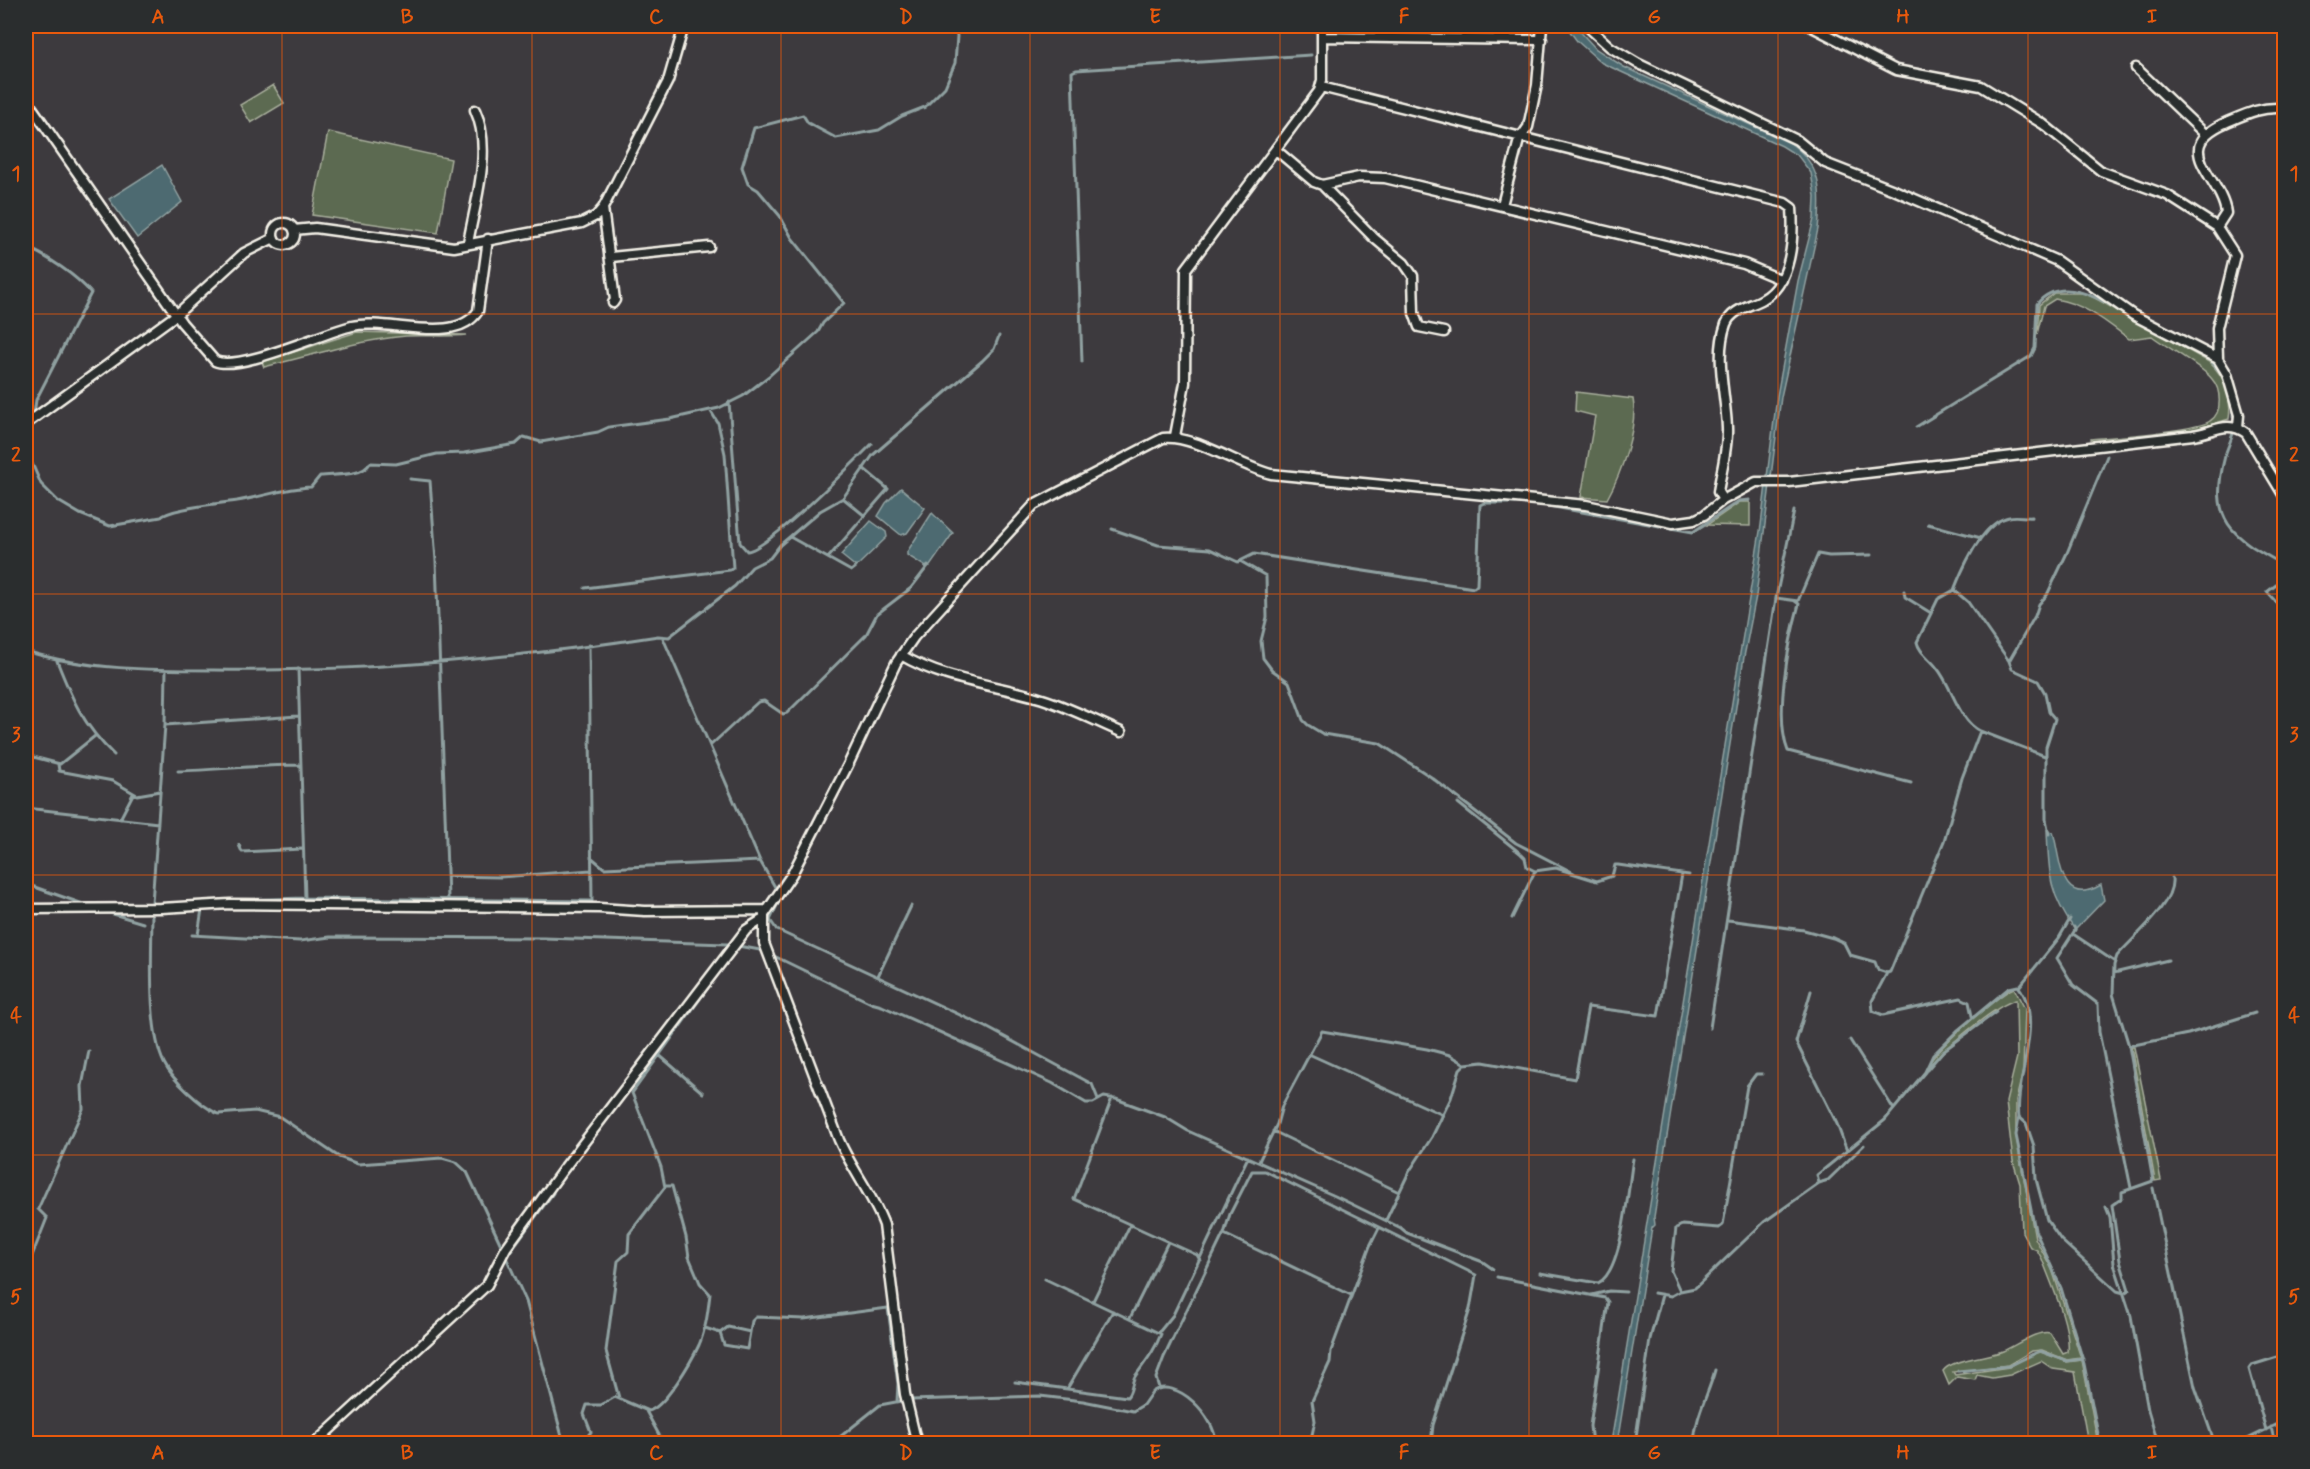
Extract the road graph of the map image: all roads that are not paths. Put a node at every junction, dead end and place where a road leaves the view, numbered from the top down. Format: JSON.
{"nodes":[{"id":1,"x":684,"y":26,"type":"edge"},
{"id":2,"x":1322,"y":26,"type":"edge"},
{"id":3,"x":1542,"y":26,"type":"edge"},
{"id":4,"x":1587,"y":26,"type":"edge"},
{"id":5,"x":1810,"y":26,"type":"edge"},
{"id":6,"x":1322,"y":36,"type":"junction"},
{"id":7,"x":1542,"y":40,"type":"junction"},
{"id":8,"x":2136,"y":68,"type":"dead end"},
{"id":9,"x":1321,"y":87,"type":"junction"},
{"id":10,"x":26,"y":99,"type":"edge"},
{"id":11,"x":2280,"y":108,"type":"dead end"},
{"id":12,"x":475,"y":110,"type":"dead end"},
{"id":13,"x":2205,"y":134,"type":"junction"},
{"id":14,"x":1523,"y":136,"type":"junction"},
{"id":15,"x":1276,"y":150,"type":"junction"},
{"id":16,"x":1322,"y":185,"type":"junction"},
{"id":17,"x":1502,"y":205,"type":"junction"},
{"id":18,"x":603,"y":208,"type":"junction"},
{"id":19,"x":2217,"y":227,"type":"junction"},
{"id":20,"x":294,"y":230,"type":"junction"},
{"id":21,"x":274,"y":238,"type":"junction"},
{"id":22,"x":488,"y":239,"type":"junction"},
{"id":23,"x":468,"y":243,"type":"junction"},
{"id":24,"x":709,"y":247,"type":"dead end"},
{"id":25,"x":610,"y":256,"type":"junction"},
{"id":26,"x":1782,"y":280,"type":"junction"},
{"id":27,"x":613,"y":303,"type":"dead end"},
{"id":28,"x":176,"y":315,"type":"junction"},
{"id":29,"x":1444,"y":332,"type":"dead end"},
{"id":30,"x":2218,"y":359,"type":"junction"},
{"id":31,"x":26,"y":424,"type":"edge"},
{"id":32,"x":2238,"y":427,"type":"junction"},
{"id":33,"x":1175,"y":436,"type":"junction"},
{"id":34,"x":2284,"y":496,"type":"edge"},
{"id":35,"x":1723,"y":500,"type":"junction"},
{"id":36,"x":901,"y":655,"type":"junction"},
{"id":37,"x":1121,"y":732,"type":"dead end"},
{"id":38,"x":26,"y":909,"type":"edge"},
{"id":39,"x":765,"y":914,"type":"junction"},
{"id":40,"x":314,"y":1443,"type":"edge"},
{"id":41,"x":916,"y":1443,"type":"edge"}],
"edges":[{"from":1,"to":18,"type":"street"},
{"from":2,"to":6,"type":"street"},
{"from":3,"to":7,"type":"street"},
{"from":4,"to":30,"type":"street"},
{"from":5,"to":19,"type":"street"},
{"from":6,"to":7,"type":"street"},
{"from":6,"to":9,"type":"street"},
{"from":7,"to":14,"type":"street"},
{"from":8,"to":13,"type":"street"},
{"from":9,"to":14,"type":"street"},
{"from":9,"to":15,"type":"street"},
{"from":10,"to":28,"type":"street"},
{"from":11,"to":13,"type":"street"},
{"from":12,"to":23,"type":"street"},
{"from":13,"to":19,"type":"street"},
{"from":14,"to":17,"type":"street"},
{"from":14,"to":26,"type":"street"},
{"from":15,"to":16,"type":"street"},
{"from":15,"to":33,"type":"street"},
{"from":16,"to":17,"type":"street"},
{"from":16,"to":29,"type":"street"},
{"from":17,"to":26,"type":"street"},
{"from":18,"to":22,"type":"street"},
{"from":18,"to":25,"type":"street"},
{"from":19,"to":30,"type":"street"},
{"from":20,"to":21,"type":"street"},
{"from":20,"to":21,"type":"street"},
{"from":20,"to":23,"type":"street"},
{"from":21,"to":28,"type":"street"},
{"from":22,"to":23,"type":"street"},
{"from":22,"to":28,"type":"street"},
{"from":24,"to":25,"type":"street"},
{"from":25,"to":27,"type":"street"},
{"from":26,"to":35,"type":"street"},
{"from":28,"to":31,"type":"street"},
{"from":30,"to":32,"type":"street"},
{"from":32,"to":34,"type":"street"},
{"from":32,"to":35,"type":"street"},
{"from":33,"to":35,"type":"street"},
{"from":33,"to":36,"type":"street"},
{"from":36,"to":37,"type":"street"},
{"from":36,"to":39,"type":"street"},
{"from":38,"to":39,"type":"street"},
{"from":39,"to":40,"type":"street"},
{"from":39,"to":41,"type":"street"}]}
